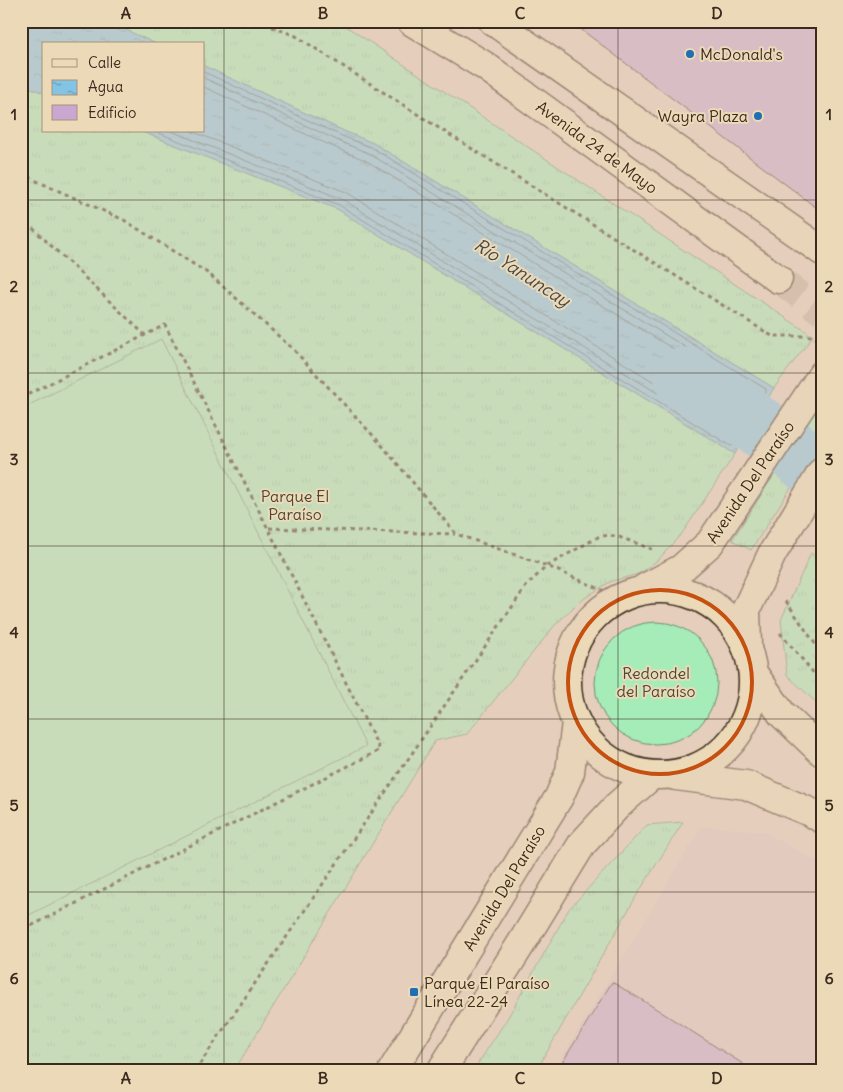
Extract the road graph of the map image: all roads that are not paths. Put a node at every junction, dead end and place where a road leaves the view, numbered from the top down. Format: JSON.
{"nodes":[{"id":1,"x":411,"y":21,"type":"edge"},
{"id":2,"x":493,"y":21,"type":"edge"},
{"id":3,"x":822,"y":251,"type":"edge"},
{"id":4,"x":778,"y":279,"type":"tunnel mouth"},
{"id":5,"x":822,"y":375,"type":"edge"},
{"id":6,"x":822,"y":472,"type":"edge"},
{"id":7,"x":629,"y":594,"type":"junction"},
{"id":8,"x":746,"y":646,"type":"junction"},
{"id":9,"x":753,"y":673,"type":"junction"},
{"id":10,"x":576,"y":722,"type":"junction"},
{"id":11,"x":822,"y":752,"type":"edge"},
{"id":12,"x":659,"y":775,"type":"junction"},
{"id":13,"x":822,"y":819,"type":"edge"},
{"id":14,"x":392,"y":1071,"type":"edge"},
{"id":15,"x":441,"y":1071,"type":"edge"}],
"edges":[{"from":1,"to":4,"type":"main road","name":"Avenida 24 de Mayo"},
{"from":2,"to":3,"type":"main road"},
{"from":5,"to":7,"type":"main road","name":"Avenida Del Paraíso"},
{"from":6,"to":8,"type":"main road"},
{"from":7,"to":8,"type":"main road"},
{"from":7,"to":10,"type":"main road","name":"Avenida Del Paraíso"},
{"from":8,"to":9,"type":"main road"},
{"from":9,"to":11,"type":"main road"},
{"from":9,"to":12,"type":"main road"},
{"from":10,"to":12,"type":"main road"},
{"from":10,"to":14,"type":"main road","name":"Avenida Del Paraíso"},
{"from":12,"to":13,"type":"main road"},
{"from":12,"to":15,"type":"main road"}]}
